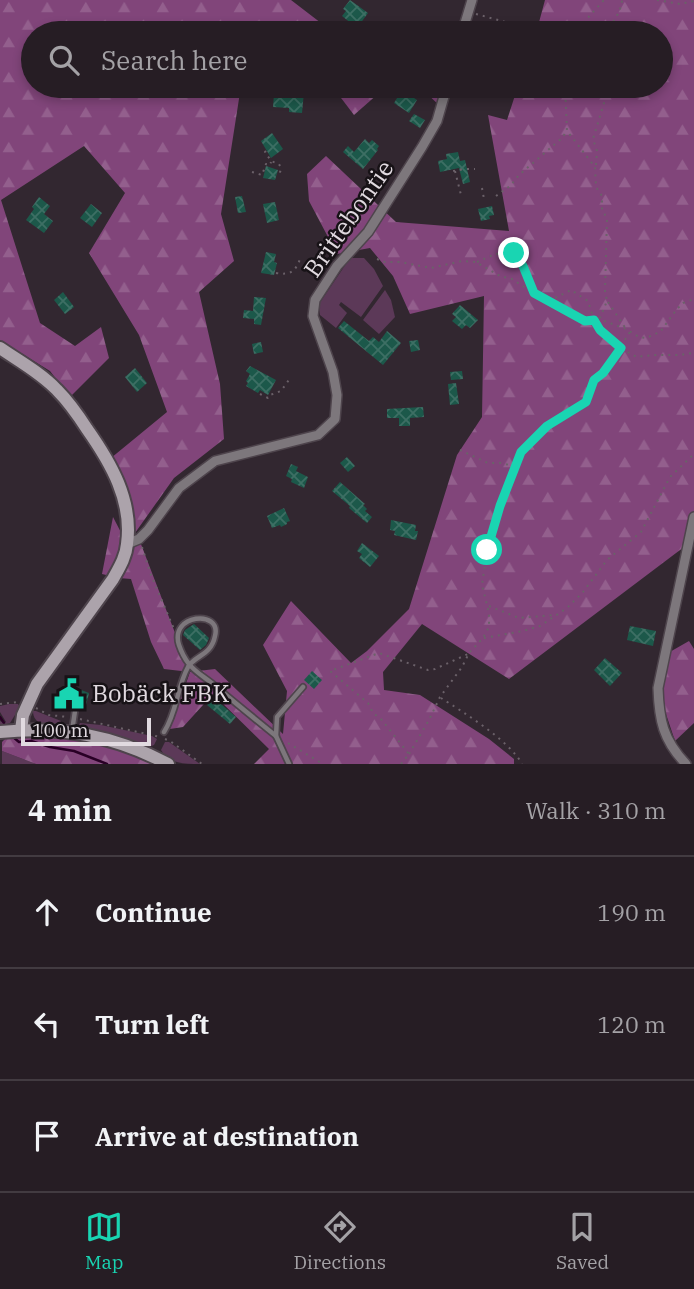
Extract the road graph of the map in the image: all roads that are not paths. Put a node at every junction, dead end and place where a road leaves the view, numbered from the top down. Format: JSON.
{"nodes":[{"id":1,"x":472,"y":0,"type":"edge"},
{"id":2,"x":466,"y":21,"type":"edge"},
{"id":3,"x":444,"y":98,"type":"edge"},
{"id":4,"x":0,"y":348,"type":"edge"},
{"id":5,"x":694,"y":517,"type":"edge"},
{"id":6,"x":133,"y":542,"type":"junction"},
{"id":7,"x":189,"y":665,"type":"junction"},
{"id":8,"x":303,"y":687,"type":"dead end"},
{"id":9,"x":75,"y":712,"type":"dead end"},
{"id":10,"x":21,"y":730,"type":"junction"},
{"id":11,"x":0,"y":732,"type":"edge"},
{"id":12,"x":72,"y":732,"type":"junction"},
{"id":13,"x":164,"y":732,"type":"dead end"},
{"id":14,"x":276,"y":736,"type":"junction"},
{"id":15,"x":168,"y":764,"type":"edge"},
{"id":16,"x":289,"y":764,"type":"edge"},
{"id":17,"x":686,"y":764,"type":"edge"}],
"edges":[{"from":1,"to":2,"type":"street"},
{"from":3,"to":6,"type":"street","name":"Brittebontie"},
{"from":4,"to":6,"type":"street"},
{"from":5,"to":17,"type":"street"},
{"from":6,"to":10,"type":"street"},
{"from":7,"to":7,"type":"lane"},
{"from":7,"to":13,"type":"lane"},
{"from":7,"to":14,"type":"lane"},
{"from":8,"to":14,"type":"lane"},
{"from":9,"to":12,"type":"lane"},
{"from":10,"to":11,"type":"street"},
{"from":10,"to":12,"type":"street"},
{"from":12,"to":15,"type":"street"},
{"from":14,"to":16,"type":"lane"}]}
